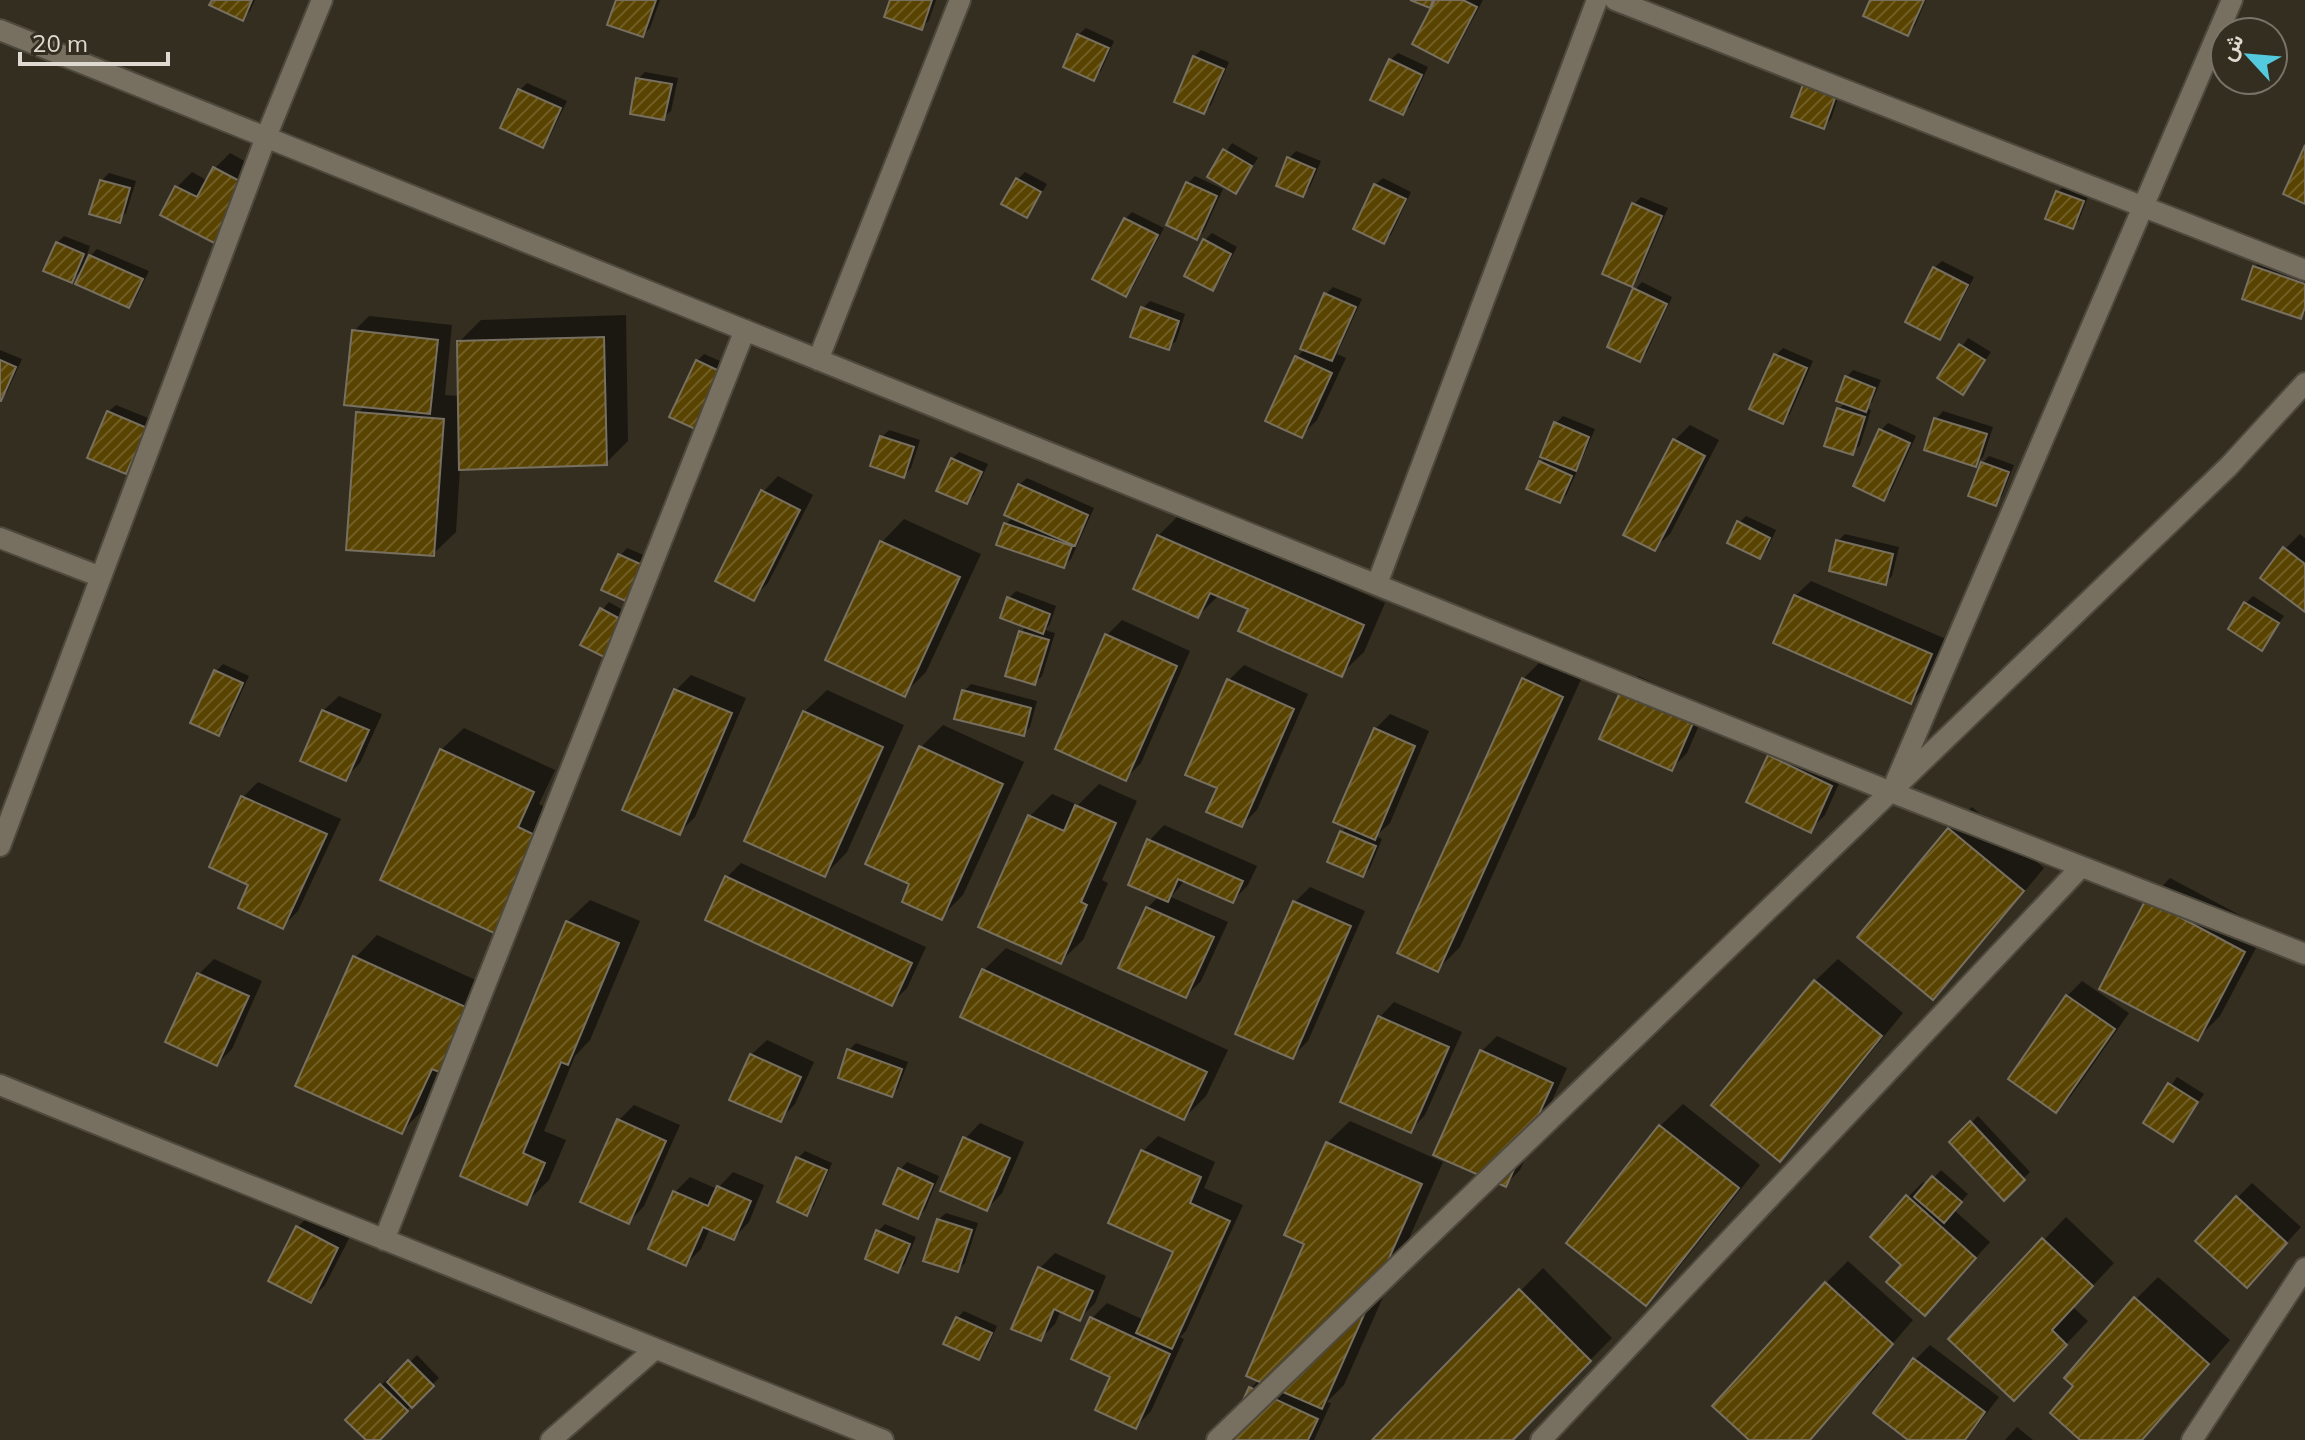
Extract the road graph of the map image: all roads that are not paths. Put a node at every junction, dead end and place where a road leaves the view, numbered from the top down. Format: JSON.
{"nodes":[{"id":1,"x":322,"y":0,"type":"edge"},
{"id":2,"x":960,"y":0,"type":"edge"},
{"id":3,"x":1597,"y":0,"type":"edge"},
{"id":4,"x":1615,"y":0,"type":"edge"},
{"id":5,"x":2232,"y":0,"type":"edge"},
{"id":6,"x":0,"y":30,"type":"edge"},
{"id":7,"x":266,"y":137,"type":"junction"},
{"id":8,"x":2143,"y":206,"type":"junction"},
{"id":9,"x":2305,"y":270,"type":"edge"},
{"id":10,"x":745,"y":330,"type":"junction"},
{"id":11,"x":818,"y":360,"type":"junction"},
{"id":12,"x":2305,"y":383,"type":"edge"},
{"id":13,"x":0,"y":538,"type":"edge"},
{"id":14,"x":101,"y":577,"type":"junction"},
{"id":15,"x":1377,"y":584,"type":"junction"},
{"id":16,"x":1891,"y":792,"type":"junction"},
{"id":17,"x":0,"y":846,"type":"edge"},
{"id":18,"x":2081,"y":867,"type":"junction"},
{"id":19,"x":2305,"y":954,"type":"edge"},
{"id":20,"x":0,"y":1085,"type":"edge"},
{"id":21,"x":384,"y":1240,"type":"junction"},
{"id":22,"x":2305,"y":1268,"type":"edge"},
{"id":23,"x":655,"y":1349,"type":"junction"},
{"id":24,"x":551,"y":1440,"type":"edge"},
{"id":25,"x":883,"y":1440,"type":"edge"},
{"id":26,"x":1217,"y":1440,"type":"edge"},
{"id":27,"x":1541,"y":1440,"type":"edge"},
{"id":28,"x":2192,"y":1440,"type":"edge"}],
"edges":[{"from":1,"to":7,"type":"street"},
{"from":2,"to":11,"type":"street"},
{"from":3,"to":15,"type":"street"},
{"from":4,"to":8,"type":"street"},
{"from":5,"to":8,"type":"street"},
{"from":6,"to":7,"type":"street"},
{"from":7,"to":10,"type":"street"},
{"from":7,"to":14,"type":"street"},
{"from":8,"to":9,"type":"street"},
{"from":8,"to":16,"type":"street"},
{"from":10,"to":11,"type":"street"},
{"from":10,"to":21,"type":"street"},
{"from":11,"to":15,"type":"street"},
{"from":12,"to":16,"type":"street"},
{"from":13,"to":14,"type":"street"},
{"from":14,"to":17,"type":"street"},
{"from":15,"to":16,"type":"street"},
{"from":16,"to":18,"type":"street"},
{"from":16,"to":26,"type":"street"},
{"from":18,"to":19,"type":"street"},
{"from":18,"to":27,"type":"street"},
{"from":20,"to":21,"type":"street"},
{"from":21,"to":23,"type":"street"},
{"from":22,"to":28,"type":"street"},
{"from":23,"to":24,"type":"street"},
{"from":23,"to":25,"type":"street"}]}
